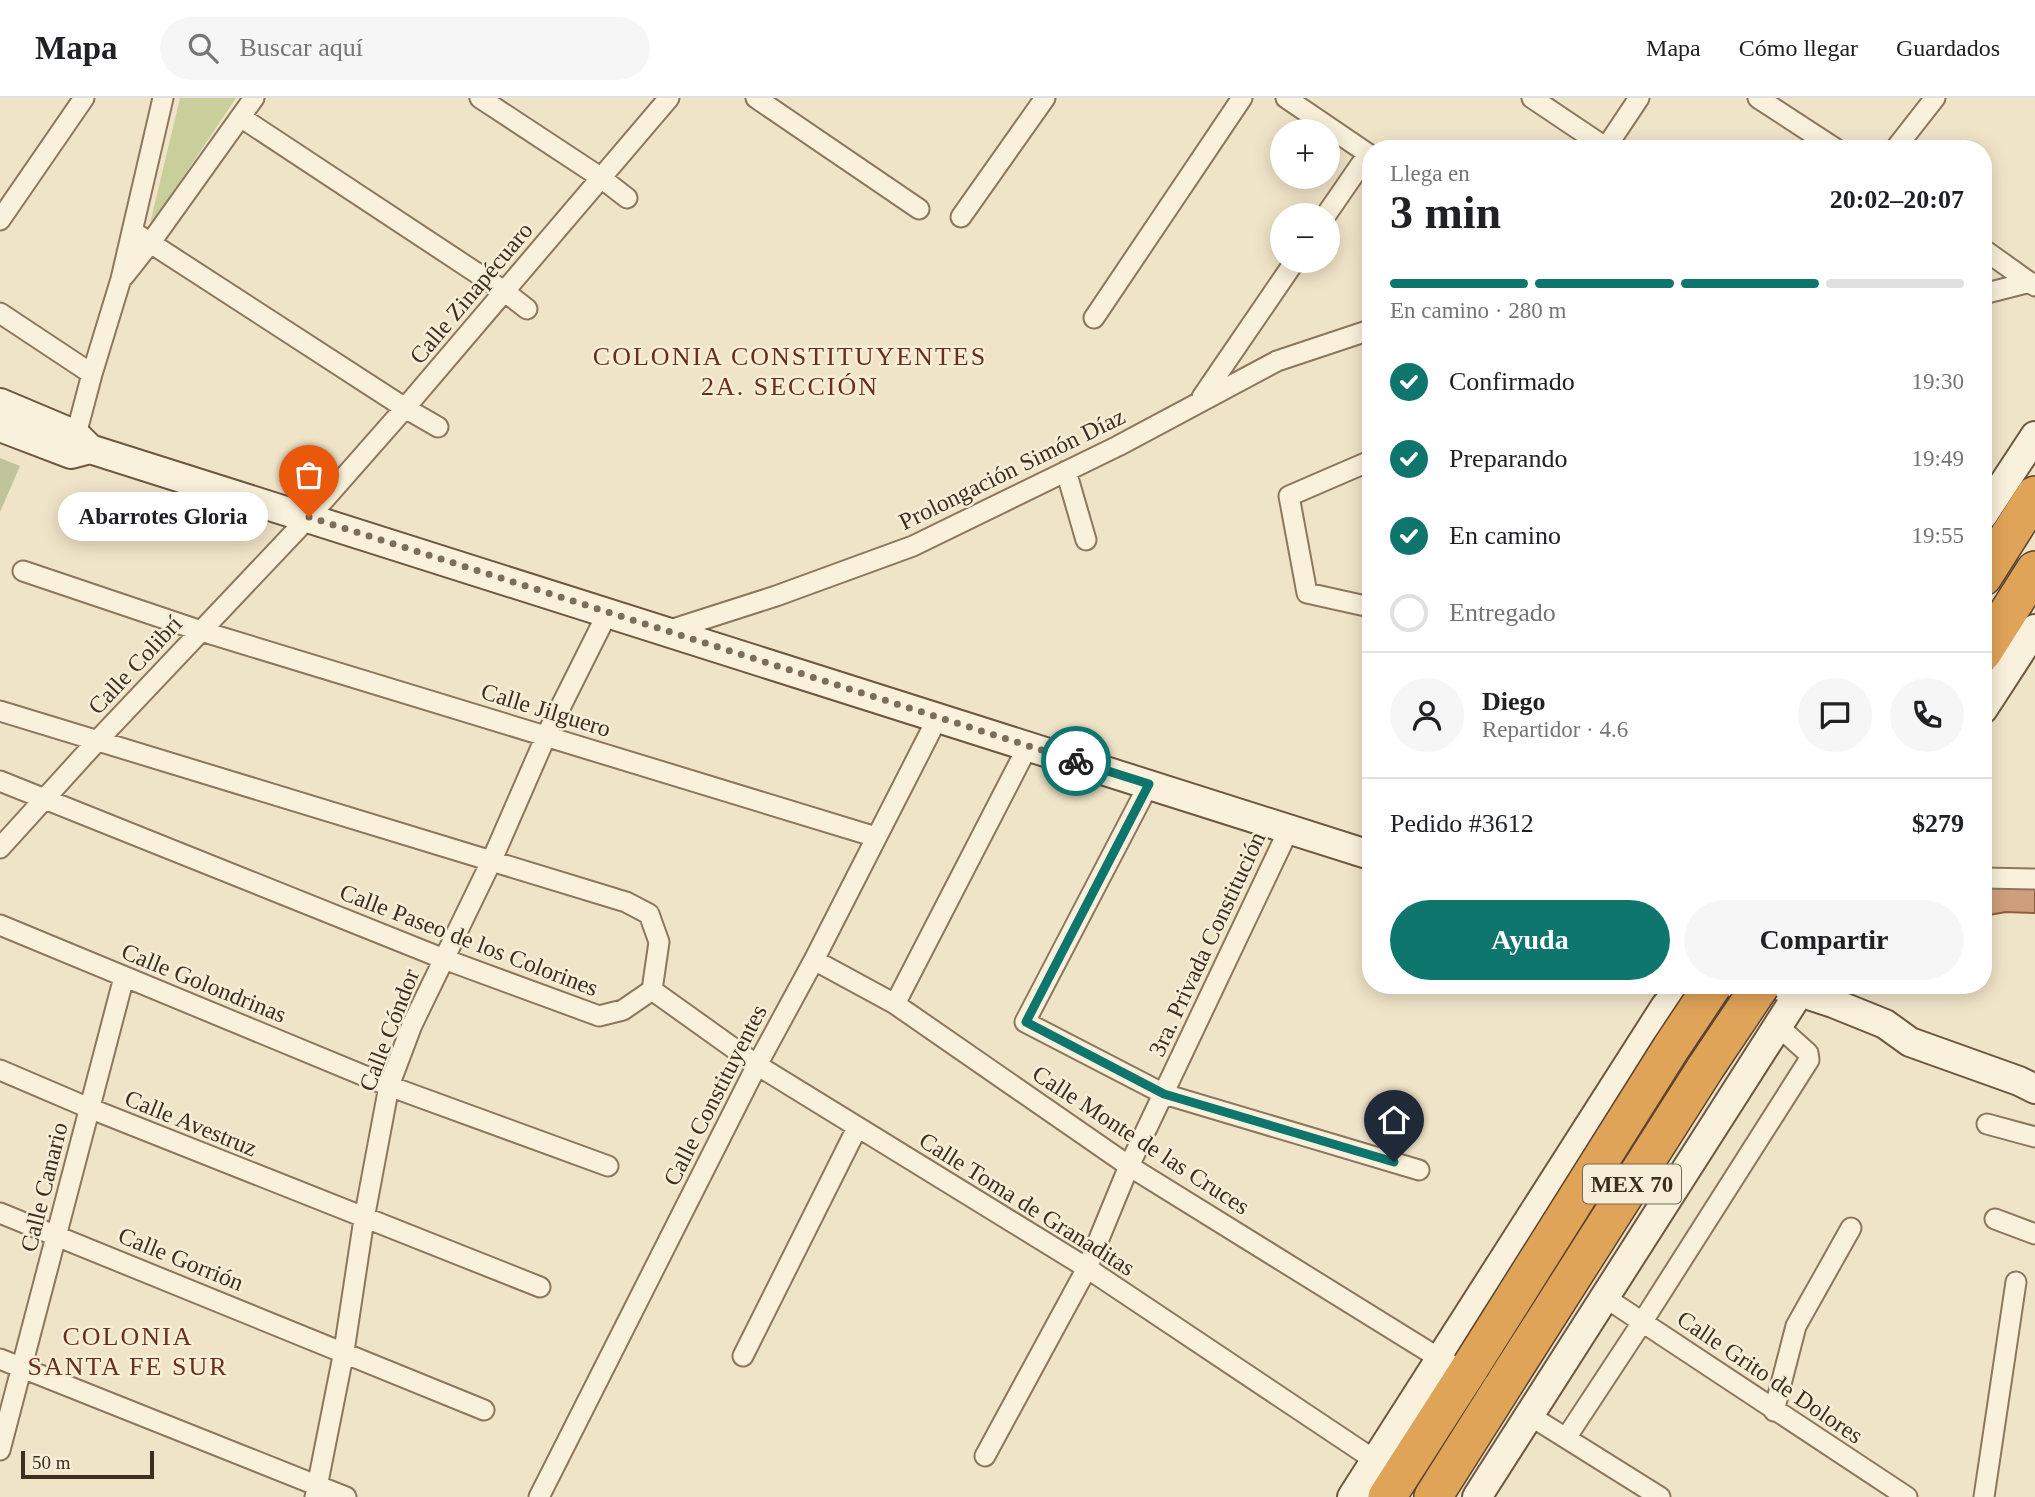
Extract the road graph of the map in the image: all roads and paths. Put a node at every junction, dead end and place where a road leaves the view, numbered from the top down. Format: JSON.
{"nodes":[{"id":1,"x":84,"y":98,"type":"edge"},
{"id":2,"x":163,"y":98,"type":"edge"},
{"id":3,"x":254,"y":98,"type":"edge"},
{"id":4,"x":480,"y":98,"type":"edge"},
{"id":5,"x":669,"y":98,"type":"edge"},
{"id":6,"x":756,"y":98,"type":"edge"},
{"id":7,"x":1045,"y":98,"type":"edge"},
{"id":8,"x":1242,"y":98,"type":"edge"},
{"id":9,"x":1286,"y":98,"type":"edge"},
{"id":10,"x":1532,"y":98,"type":"edge"},
{"id":11,"x":1639,"y":98,"type":"edge"},
{"id":12,"x":1758,"y":98,"type":"edge"},
{"id":13,"x":1935,"y":98,"type":"edge"},
{"id":14,"x":242,"y":118,"type":"junction"},
{"id":15,"x":1594,"y":140,"type":"edge"},
{"id":16,"x":1611,"y":140,"type":"edge"},
{"id":17,"x":1822,"y":140,"type":"edge"},
{"id":18,"x":1902,"y":140,"type":"edge"},
{"id":19,"x":1362,"y":149,"type":"edge"},
{"id":20,"x":1362,"y":164,"type":"edge"},
{"id":21,"x":600,"y":177,"type":"junction"},
{"id":22,"x":626,"y":198,"type":"dead end"},
{"id":23,"x":1334,"y":203,"type":"edge"},
{"id":24,"x":919,"y":209,"type":"dead end"},
{"id":25,"x":961,"y":216,"type":"dead end"},
{"id":26,"x":0,"y":220,"type":"edge"},
{"id":27,"x":132,"y":231,"type":"junction"},
{"id":28,"x":151,"y":243,"type":"junction"},
{"id":29,"x":1992,"y":255,"type":"edge"},
{"id":30,"x":1287,"y":273,"type":"edge"},
{"id":31,"x":121,"y":279,"type":"junction"},
{"id":32,"x":2033,"y":284,"type":"edge"},
{"id":33,"x":504,"y":290,"type":"junction"},
{"id":34,"x":1992,"y":292,"type":"edge"},
{"id":35,"x":527,"y":309,"type":"dead end"},
{"id":36,"x":0,"y":313,"type":"edge"},
{"id":37,"x":1094,"y":318,"type":"dead end"},
{"id":38,"x":1362,"y":333,"type":"edge"},
{"id":39,"x":92,"y":374,"type":"junction"},
{"id":40,"x":1199,"y":401,"type":"junction"},
{"id":41,"x":0,"y":403,"type":"edge"},
{"id":42,"x":405,"y":408,"type":"junction"},
{"id":43,"x":0,"y":427,"type":"edge"},
{"id":44,"x":438,"y":428,"type":"dead end"},
{"id":45,"x":2035,"y":436,"type":"edge"},
{"id":46,"x":79,"y":446,"type":"junction"},
{"id":47,"x":1362,"y":464,"type":"edge"},
{"id":48,"x":1066,"y":471,"type":"junction"},
{"id":49,"x":2035,"y":495,"type":"edge"},
{"id":50,"x":1992,"y":501,"type":"edge"},
{"id":51,"x":309,"y":517,"type":"junction"},
{"id":52,"x":1086,"y":540,"type":"dead end"},
{"id":53,"x":1992,"y":563,"type":"edge"},
{"id":54,"x":2035,"y":570,"type":"edge"},
{"id":55,"x":23,"y":571,"type":"dead end"},
{"id":56,"x":1362,"y":605,"type":"edge"},
{"id":57,"x":608,"y":612,"type":"junction"},
{"id":58,"x":2035,"y":629,"type":"edge"},
{"id":59,"x":201,"y":631,"type":"junction"},
{"id":60,"x":667,"y":631,"type":"junction"},
{"id":61,"x":1992,"y":638,"type":"edge"},
{"id":62,"x":1992,"y":695,"type":"edge"},
{"id":63,"x":0,"y":711,"type":"edge"},
{"id":64,"x":938,"y":717,"type":"junction"},
{"id":65,"x":546,"y":736,"type":"junction"},
{"id":66,"x":98,"y":740,"type":"junction"},
{"id":67,"x":1028,"y":746,"type":"junction"},
{"id":68,"x":0,"y":781,"type":"edge"},
{"id":69,"x":1149,"y":784,"type":"junction"},
{"id":70,"x":46,"y":798,"type":"junction"},
{"id":71,"x":1289,"y":829,"type":"junction"},
{"id":72,"x":876,"y":837,"type":"junction"},
{"id":73,"x":0,"y":848,"type":"edge"},
{"id":74,"x":1362,"y":852,"type":"edge"},
{"id":75,"x":491,"y":862,"type":"junction"},
{"id":76,"x":1992,"y":878,"type":"edge"},
{"id":77,"x":2035,"y":879,"type":"edge"},
{"id":78,"x":0,"y":925,"type":"edge"},
{"id":79,"x":444,"y":959,"type":"junction"},
{"id":80,"x":814,"y":960,"type":"junction"},
{"id":81,"x":124,"y":977,"type":"junction"},
{"id":82,"x":652,"y":990,"type":"junction"},
{"id":83,"x":1676,"y":994,"type":"edge"},
{"id":84,"x":1691,"y":994,"type":"edge"},
{"id":85,"x":1707,"y":994,"type":"edge"},
{"id":86,"x":1724,"y":994,"type":"edge"},
{"id":87,"x":1755,"y":994,"type":"edge"},
{"id":88,"x":1777,"y":994,"type":"edge"},
{"id":89,"x":1801,"y":998,"type":"edge"},
{"id":90,"x":895,"y":1004,"type":"junction"},
{"id":91,"x":1665,"y":1007,"type":"junction"},
{"id":92,"x":1910,"y":1042,"type":"junction"},
{"id":93,"x":1762,"y":1052,"type":"junction"},
{"id":94,"x":757,"y":1065,"type":"junction"},
{"id":95,"x":0,"y":1070,"type":"edge"},
{"id":96,"x":389,"y":1086,"type":"junction"},
{"id":97,"x":2035,"y":1089,"type":"edge"},
{"id":98,"x":1164,"y":1094,"type":"junction"},
{"id":99,"x":89,"y":1108,"type":"junction"},
{"id":100,"x":1987,"y":1124,"type":"dead end"},
{"id":101,"x":857,"y":1128,"type":"junction"},
{"id":102,"x":2035,"y":1137,"type":"edge"},
{"id":103,"x":608,"y":1166,"type":"dead end"},
{"id":104,"x":1129,"y":1167,"type":"junction"},
{"id":105,"x":1419,"y":1170,"type":"dead end"},
{"id":106,"x":0,"y":1213,"type":"edge"},
{"id":107,"x":364,"y":1219,"type":"junction"},
{"id":108,"x":1995,"y":1219,"type":"dead end"},
{"id":109,"x":1852,"y":1228,"type":"dead end"},
{"id":110,"x":2035,"y":1234,"type":"edge"},
{"id":111,"x":57,"y":1236,"type":"junction"},
{"id":112,"x":1087,"y":1268,"type":"junction"},
{"id":113,"x":2016,"y":1282,"type":"dead end"},
{"id":114,"x":540,"y":1287,"type":"dead end"},
{"id":115,"x":1606,"y":1298,"type":"junction"},
{"id":116,"x":1643,"y":1321,"type":"junction"},
{"id":117,"x":344,"y":1351,"type":"junction"},
{"id":118,"x":743,"y":1356,"type":"dead end"},
{"id":119,"x":0,"y":1359,"type":"edge"},
{"id":120,"x":1457,"y":1363,"type":"junction"},
{"id":121,"x":22,"y":1368,"type":"junction"},
{"id":122,"x":484,"y":1410,"type":"dead end"},
{"id":123,"x":1774,"y":1411,"type":"junction"},
{"id":124,"x":1530,"y":1415,"type":"junction"},
{"id":125,"x":1566,"y":1438,"type":"junction"},
{"id":126,"x":0,"y":1450,"type":"edge"},
{"id":127,"x":985,"y":1456,"type":"dead end"},
{"id":128,"x":1376,"y":1461,"type":"junction"},
{"id":129,"x":316,"y":1491,"type":"edge"},
{"id":130,"x":346,"y":1497,"type":"edge"},
{"id":131,"x":539,"y":1497,"type":"edge"},
{"id":132,"x":1352,"y":1497,"type":"edge"},
{"id":133,"x":1387,"y":1497,"type":"edge"},
{"id":134,"x":1433,"y":1497,"type":"edge"},
{"id":135,"x":1477,"y":1497,"type":"edge"},
{"id":136,"x":1660,"y":1497,"type":"edge"},
{"id":137,"x":1907,"y":1497,"type":"edge"},
{"id":138,"x":1984,"y":1497,"type":"edge"}],
"edges":[{"from":1,"to":26,"type":"street"},
{"from":2,"to":27,"type":"street"},
{"from":3,"to":14,"type":"street"},
{"from":4,"to":21,"type":"street"},
{"from":5,"to":21,"type":"street","name":"Calle Zinapécuaro"},
{"from":6,"to":24,"type":"street"},
{"from":7,"to":25,"type":"street"},
{"from":8,"to":37,"type":"street"},
{"from":9,"to":19,"type":"street"},
{"from":10,"to":15,"type":"street"},
{"from":11,"to":16,"type":"street"},
{"from":12,"to":17,"type":"street"},
{"from":13,"to":18,"type":"street"},
{"from":14,"to":28,"type":"street"},
{"from":14,"to":33,"type":"street"},
{"from":20,"to":23,"type":"street"},
{"from":21,"to":22,"type":"street"},
{"from":21,"to":33,"type":"street","name":"Calle Zinapécuaro"},
{"from":27,"to":28,"type":"street"},
{"from":27,"to":31,"type":"street"},
{"from":28,"to":31,"type":"street"},
{"from":28,"to":42,"type":"street"},
{"from":29,"to":32,"type":"street"},
{"from":30,"to":40,"type":"street"},
{"from":31,"to":39,"type":"street"},
{"from":32,"to":34,"type":"street"},
{"from":33,"to":35,"type":"street"},
{"from":33,"to":42,"type":"street","name":"Calle Zinapécuaro"},
{"from":36,"to":39,"type":"street"},
{"from":38,"to":40,"type":"street","name":"Prolongación Simón Díaz"},
{"from":39,"to":46,"type":"street"},
{"from":40,"to":48,"type":"street","name":"Prolongación Simón Díaz"},
{"from":41,"to":46,"type":"main road"},
{"from":42,"to":44,"type":"street"},
{"from":42,"to":51,"type":"street","name":"Calle Zinapécuaro"},
{"from":43,"to":46,"type":"main road"},
{"from":45,"to":50,"type":"main road"},
{"from":46,"to":51,"type":"main road"},
{"from":47,"to":56,"type":"street"},
{"from":48,"to":52,"type":"street"},
{"from":48,"to":60,"type":"street","name":"Prolongación Simón Díaz"},
{"from":49,"to":53,"type":"highway"},
{"from":51,"to":57,"type":"main road"},
{"from":51,"to":59,"type":"street","name":"Calle Colibrí"},
{"from":54,"to":61,"type":"highway"},
{"from":55,"to":59,"type":"street","name":"Calle Jilguero"},
{"from":57,"to":60,"type":"main road"},
{"from":57,"to":65,"type":"street","name":"Calle Cóndor"},
{"from":58,"to":62,"type":"main road"},
{"from":59,"to":65,"type":"street","name":"Calle Jilguero"},
{"from":59,"to":66,"type":"street","name":"Calle Colibrí"},
{"from":60,"to":64,"type":"main road"},
{"from":63,"to":66,"type":"street"},
{"from":64,"to":67,"type":"main road"},
{"from":64,"to":72,"type":"street","name":"Calle Constituyentes"},
{"from":65,"to":72,"type":"street","name":"Calle Jilguero"},
{"from":65,"to":75,"type":"street","name":"Calle Cóndor"},
{"from":66,"to":70,"type":"street","name":"Calle Colibrí"},
{"from":66,"to":75,"type":"street"},
{"from":67,"to":69,"type":"main road"},
{"from":67,"to":90,"type":"street"},
{"from":68,"to":70,"type":"street","name":"Calle Paseo de los Colorines"},
{"from":69,"to":71,"type":"main road"},
{"from":69,"to":98,"type":"street"},
{"from":70,"to":73,"type":"street","name":"Calle Colibrí"},
{"from":70,"to":79,"type":"street","name":"Calle Paseo de los Colorines"},
{"from":71,"to":74,"type":"main road"},
{"from":71,"to":98,"type":"street","name":"3ra. Privada Constitución"},
{"from":72,"to":80,"type":"street","name":"Calle Constituyentes"},
{"from":75,"to":79,"type":"street","name":"Calle Cóndor"},
{"from":75,"to":82,"type":"street"},
{"from":76,"to":77,"type":"street"},
{"from":78,"to":81,"type":"street","name":"Calle Golondrinas"},
{"from":79,"to":82,"type":"street","name":"Calle Paseo de los Colorines"},
{"from":79,"to":96,"type":"street","name":"Calle Cóndor"},
{"from":80,"to":90,"type":"street","name":"Calle Monte de las Cruces"},
{"from":80,"to":94,"type":"street","name":"Calle Constituyentes"},
{"from":81,"to":96,"type":"street","name":"Calle Golondrinas"},
{"from":81,"to":99,"type":"street","name":"Calle Canario"},
{"from":82,"to":94,"type":"street","name":"Calle Toma de Granaditas"},
{"from":83,"to":91,"type":"main road"},
{"from":84,"to":91,"type":"main road"},
{"from":85,"to":120,"type":"highway","number":"MEX 70","bridge":true},
{"from":86,"to":93,"type":"main road"},
{"from":87,"to":134,"type":"highway","number":"MEX 70","bridge":true},
{"from":88,"to":89,"type":"main road"},
{"from":89,"to":92,"type":"main road"},
{"from":89,"to":92,"type":"main road"},
{"from":89,"to":93,"type":"main road"},
{"from":89,"to":116,"type":"street"},
{"from":90,"to":104,"type":"street","name":"Calle Monte de las Cruces"},
{"from":91,"to":120,"type":"main road"},
{"from":92,"to":97,"type":"main road"},
{"from":93,"to":115,"type":"main road"},
{"from":94,"to":101,"type":"street","name":"Calle Toma de Granaditas"},
{"from":94,"to":131,"type":"street","name":"Calle Constituyentes"},
{"from":95,"to":99,"type":"street","name":"Calle Avestruz"},
{"from":96,"to":103,"type":"street","name":"Calle Golondrinas"},
{"from":96,"to":107,"type":"street","name":"Calle Cóndor"},
{"from":98,"to":104,"type":"street","name":"3ra. Privada Constitución"},
{"from":98,"to":105,"type":"street"},
{"from":99,"to":107,"type":"street","name":"Calle Avestruz"},
{"from":99,"to":111,"type":"street","name":"Calle Canario"},
{"from":100,"to":102,"type":"street"},
{"from":101,"to":112,"type":"street","name":"Calle Toma de Granaditas"},
{"from":101,"to":118,"type":"street"},
{"from":104,"to":112,"type":"street","name":"3ra. Privada Constitución"},
{"from":104,"to":120,"type":"street","name":"Calle Monte de las Cruces"},
{"from":106,"to":111,"type":"street","name":"Calle Gorrión"},
{"from":107,"to":114,"type":"street","name":"Calle Avestruz"},
{"from":107,"to":117,"type":"street","name":"Calle Cóndor"},
{"from":108,"to":110,"type":"street"},
{"from":109,"to":123,"type":"street"},
{"from":111,"to":117,"type":"street","name":"Calle Gorrión"},
{"from":111,"to":121,"type":"street","name":"Calle Canario"},
{"from":112,"to":127,"type":"street","name":"3ra. Privada Constitución"},
{"from":112,"to":128,"type":"street","name":"Calle Toma de Granaditas"},
{"from":113,"to":138,"type":"street"},
{"from":115,"to":116,"type":"street","name":"Calle Grito de Dolores"},
{"from":115,"to":124,"type":"main road"},
{"from":116,"to":123,"type":"street","name":"Calle Grito de Dolores"},
{"from":116,"to":125,"type":"street"},
{"from":117,"to":122,"type":"street","name":"Calle Gorrión"},
{"from":117,"to":129,"type":"street","name":"Calle Cóndor"},
{"from":119,"to":121,"type":"street"},
{"from":120,"to":128,"type":"main road"},
{"from":120,"to":133,"type":"highway","number":"MEX 70"},
{"from":121,"to":126,"type":"street","name":"Calle Canario"},
{"from":121,"to":129,"type":"street"},
{"from":123,"to":137,"type":"street","name":"Calle Grito de Dolores"},
{"from":124,"to":125,"type":"street"},
{"from":124,"to":135,"type":"main road"},
{"from":125,"to":136,"type":"street"},
{"from":128,"to":132,"type":"main road"},
{"from":129,"to":130,"type":"street"}]}
